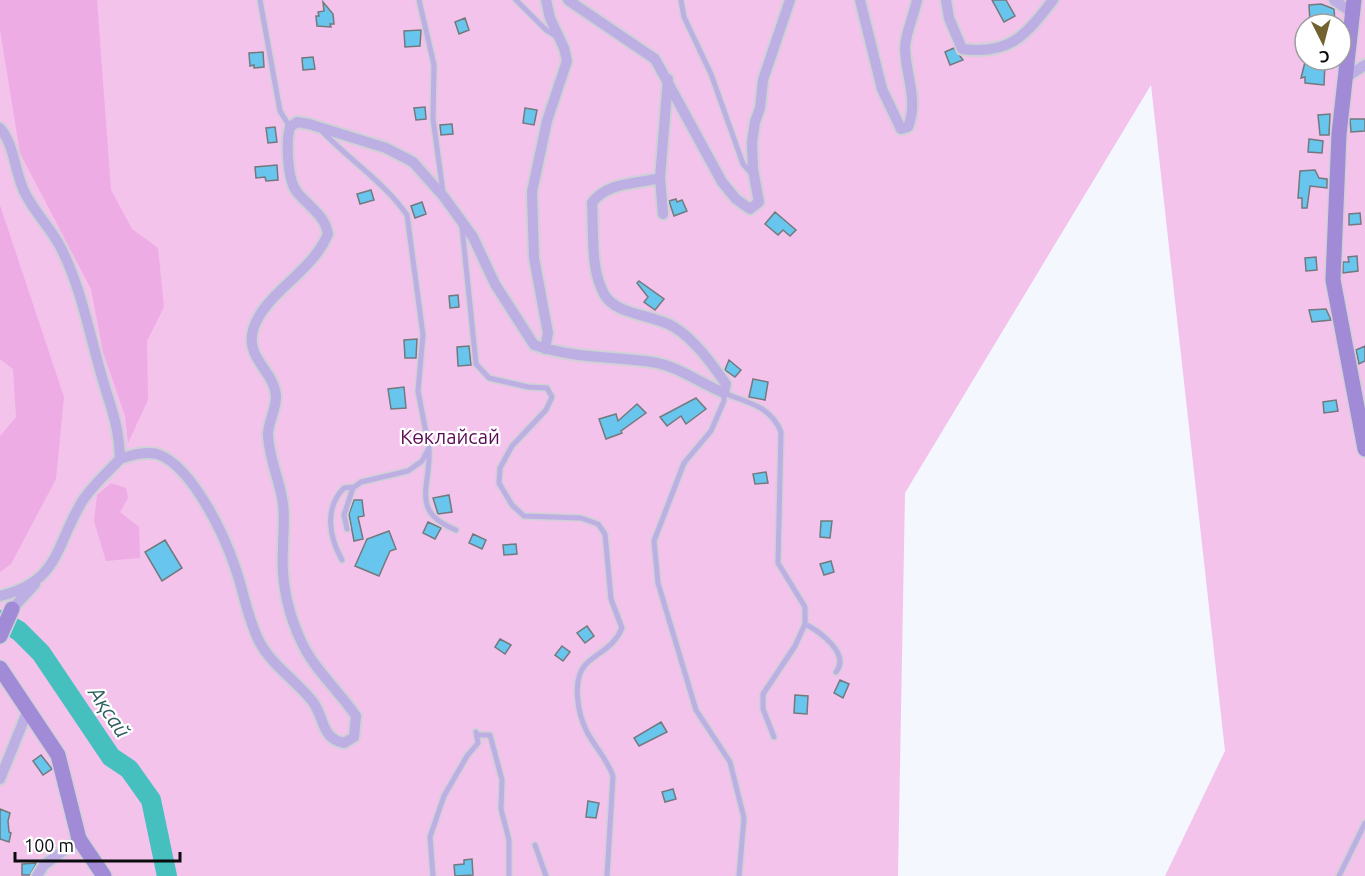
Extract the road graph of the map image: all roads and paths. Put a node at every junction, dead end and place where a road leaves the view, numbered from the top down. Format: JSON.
{"nodes":[{"id":1,"x":260,"y":0,"type":"edge"},
{"id":2,"x":419,"y":0,"type":"edge"},
{"id":3,"x":516,"y":0,"type":"edge"},
{"id":4,"x":546,"y":0,"type":"edge"},
{"id":5,"x":568,"y":0,"type":"edge"},
{"id":6,"x":681,"y":0,"type":"edge"},
{"id":7,"x":790,"y":0,"type":"edge"},
{"id":8,"x":860,"y":0,"type":"edge"},
{"id":9,"x":917,"y":0,"type":"edge"},
{"id":10,"x":946,"y":0,"type":"edge"},
{"id":11,"x":1053,"y":0,"type":"edge"},
{"id":12,"x":1334,"y":0,"type":"edge"},
{"id":13,"x":1355,"y":6,"type":"edge"},
{"id":14,"x":559,"y":38,"type":"junction"},
{"id":15,"x":1365,"y":65,"type":"edge"},
{"id":16,"x":1345,"y":78,"type":"junction"},
{"id":17,"x":668,"y":79,"type":"junction"},
{"id":18,"x":290,"y":126,"type":"junction"},
{"id":19,"x":0,"y":128,"type":"edge"},
{"id":20,"x":320,"y":128,"type":"junction"},
{"id":21,"x":754,"y":177,"type":"junction"},
{"id":22,"x":660,"y":178,"type":"junction"},
{"id":23,"x":444,"y":197,"type":"junction"},
{"id":24,"x":663,"y":214,"type":"dead end"},
{"id":25,"x":462,"y":222,"type":"junction"},
{"id":26,"x":544,"y":349,"type":"junction"},
{"id":27,"x":724,"y":393,"type":"junction"},
{"id":28,"x":429,"y":448,"type":"junction"},
{"id":29,"x":1365,"y":449,"type":"edge"},
{"id":30,"x":120,"y":459,"type":"junction"},
{"id":31,"x":354,"y":488,"type":"junction"},
{"id":32,"x":347,"y":528,"type":"dead end"},
{"id":33,"x":456,"y":530,"type":"dead end"},
{"id":34,"x":342,"y":560,"type":"dead end"},
{"id":35,"x":37,"y":582,"type":"junction"},
{"id":36,"x":0,"y":596,"type":"edge"},
{"id":37,"x":12,"y":609,"type":"joint"},
{"id":38,"x":805,"y":624,"type":"junction"},
{"id":39,"x":0,"y":636,"type":"edge"},
{"id":40,"x":0,"y":668,"type":"edge"},
{"id":41,"x":836,"y":672,"type":"dead end"},
{"id":42,"x":28,"y":710,"type":"junction"},
{"id":43,"x":774,"y":737,"type":"dead end"},
{"id":44,"x":0,"y":779,"type":"edge"},
{"id":45,"x":1365,"y":823,"type":"edge"},
{"id":46,"x":79,"y":839,"type":"junction"},
{"id":47,"x":535,"y":845,"type":"dead end"},
{"id":48,"x":37,"y":876,"type":"edge"},
{"id":49,"x":104,"y":876,"type":"edge"},
{"id":50,"x":433,"y":876,"type":"edge"},
{"id":51,"x":509,"y":876,"type":"edge"},
{"id":52,"x":546,"y":876,"type":"edge"},
{"id":53,"x":607,"y":876,"type":"edge"},
{"id":54,"x":739,"y":876,"type":"edge"},
{"id":55,"x":1339,"y":876,"type":"edge"}],
"edges":[{"from":1,"to":18,"type":"lane"},
{"from":2,"to":23,"type":"lane"},
{"from":3,"to":14,"type":"lane"},
{"from":4,"to":14,"type":"street"},
{"from":5,"to":17,"type":"street"},
{"from":6,"to":21,"type":"lane"},
{"from":7,"to":21,"type":"street"},
{"from":8,"to":9,"type":"street"},
{"from":10,"to":11,"type":"street"},
{"from":12,"to":13,"type":"street"},
{"from":13,"to":16,"type":"street"},
{"from":14,"to":26,"type":"street"},
{"from":15,"to":16,"type":"street"},
{"from":16,"to":29,"type":"street"},
{"from":17,"to":21,"type":"street"},
{"from":17,"to":22,"type":"street"},
{"from":18,"to":20,"type":"street"},
{"from":18,"to":30,"type":"street"},
{"from":19,"to":30,"type":"street"},
{"from":20,"to":23,"type":"street"},
{"from":20,"to":28,"type":"lane"},
{"from":22,"to":24,"type":"street"},
{"from":22,"to":27,"type":"street"},
{"from":23,"to":25,"type":"street"},
{"from":25,"to":26,"type":"street"},
{"from":25,"to":53,"type":"lane"},
{"from":26,"to":27,"type":"street"},
{"from":27,"to":38,"type":"lane"},
{"from":27,"to":54,"type":"lane"},
{"from":28,"to":31,"type":"lane"},
{"from":28,"to":33,"type":"lane"},
{"from":30,"to":35,"type":"street"},
{"from":31,"to":32,"type":"lane"},
{"from":31,"to":34,"type":"lane"},
{"from":35,"to":36,"type":"street"},
{"from":35,"to":37,"type":"street"},
{"from":37,"to":39,"type":"street"},
{"from":38,"to":41,"type":"lane"},
{"from":38,"to":43,"type":"lane"},
{"from":40,"to":42,"type":"street"},
{"from":42,"to":44,"type":"street"},
{"from":42,"to":46,"type":"street"},
{"from":45,"to":55,"type":"lane"},
{"from":46,"to":48,"type":"street"},
{"from":46,"to":49,"type":"street"},
{"from":47,"to":52,"type":"lane"},
{"from":50,"to":51,"type":"lane"}]}
